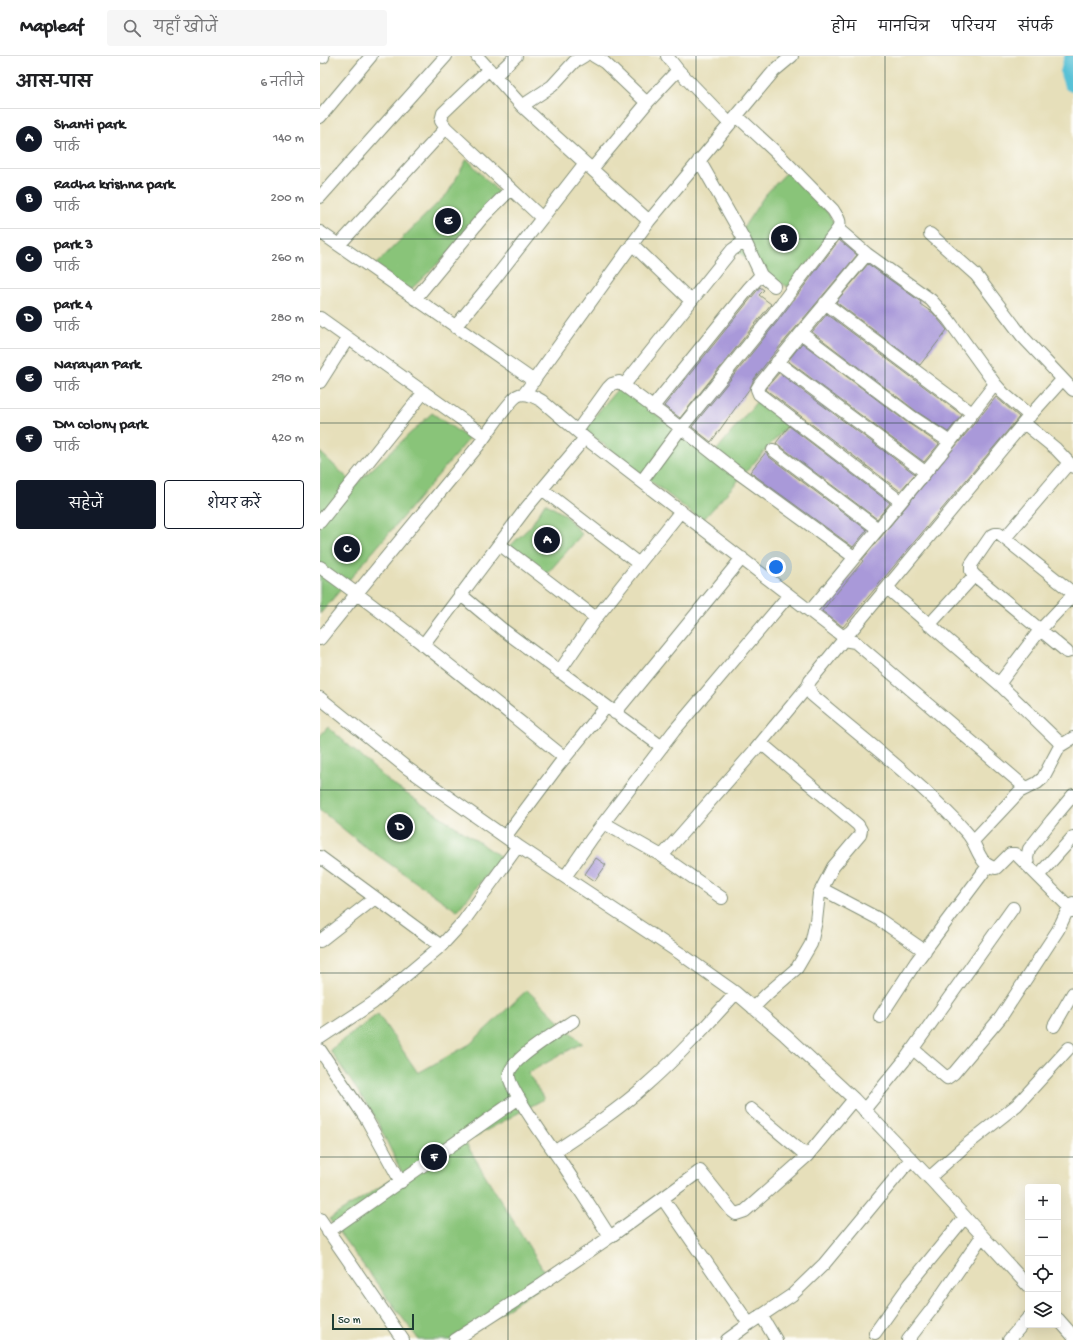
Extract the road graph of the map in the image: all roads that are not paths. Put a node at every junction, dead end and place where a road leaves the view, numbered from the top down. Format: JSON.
{"nodes":[{"id":1,"x":371,"y":56,"type":"edge"},
{"id":2,"x":446,"y":56,"type":"edge"},
{"id":3,"x":477,"y":56,"type":"edge"},
{"id":4,"x":516,"y":56,"type":"edge"},
{"id":5,"x":584,"y":56,"type":"edge"},
{"id":6,"x":594,"y":56,"type":"edge"},
{"id":7,"x":792,"y":56,"type":"edge"},
{"id":8,"x":671,"y":57,"type":"edge"},
{"id":9,"x":678,"y":70,"type":"junction"},
{"id":10,"x":492,"y":72,"type":"junction"},
{"id":11,"x":647,"y":103,"type":"junction"},
{"id":12,"x":522,"y":106,"type":"junction"},
{"id":13,"x":320,"y":117,"type":"edge"},
{"id":14,"x":733,"y":120,"type":"junction"},
{"id":15,"x":446,"y":128,"type":"junction"},
{"id":16,"x":699,"y":160,"type":"junction"},
{"id":17,"x":589,"y":166,"type":"junction"},
{"id":18,"x":511,"y":189,"type":"junction"},
{"id":19,"x":320,"y":197,"type":"edge"},
{"id":20,"x":542,"y":218,"type":"junction"},
{"id":21,"x":649,"y":221,"type":"junction"},
{"id":22,"x":838,"y":229,"type":"junction"},
{"id":23,"x":320,"y":232,"type":"edge"},
{"id":24,"x":930,"y":234,"type":"dead end"},
{"id":25,"x":745,"y":241,"type":"junction"},
{"id":26,"x":632,"y":244,"type":"junction"},
{"id":27,"x":339,"y":245,"type":"junction"},
{"id":28,"x":867,"y":254,"type":"junction"},
{"id":29,"x":761,"y":275,"type":"junction"},
{"id":30,"x":774,"y":286,"type":"dead end"},
{"id":31,"x":415,"y":299,"type":"junction"},
{"id":32,"x":691,"y":301,"type":"junction"},
{"id":33,"x":825,"y":304,"type":"junction"},
{"id":34,"x":320,"y":318,"type":"edge"},
{"id":35,"x":455,"y":326,"type":"junction"},
{"id":36,"x":801,"y":333,"type":"junction"},
{"id":37,"x":348,"y":338,"type":"junction"},
{"id":38,"x":777,"y":362,"type":"junction"},
{"id":39,"x":1062,"y":380,"type":"junction"},
{"id":40,"x":534,"y":381,"type":"junction"},
{"id":41,"x":320,"y":382,"type":"edge"},
{"id":42,"x":995,"y":384,"type":"junction"},
{"id":43,"x":624,"y":385,"type":"junction"},
{"id":44,"x":1073,"y":390,"type":"edge"},
{"id":45,"x":424,"y":392,"type":"junction"},
{"id":46,"x":524,"y":394,"type":"junction"},
{"id":47,"x":652,"y":408,"type":"junction"},
{"id":48,"x":972,"y":413,"type":"junction"},
{"id":49,"x":1027,"y":419,"type":"junction"},
{"id":50,"x":681,"y":428,"type":"junction"},
{"id":51,"x":581,"y":434,"type":"junction"},
{"id":52,"x":486,"y":436,"type":"junction"},
{"id":53,"x":950,"y":442,"type":"junction"},
{"id":54,"x":773,"y":450,"type":"dead end"},
{"id":55,"x":1071,"y":465,"type":"edge"},
{"id":56,"x":925,"y":472,"type":"junction"},
{"id":57,"x":642,"y":481,"type":"junction"},
{"id":58,"x":542,"y":489,"type":"junction"},
{"id":59,"x":900,"y":501,"type":"junction"},
{"id":60,"x":681,"y":511,"type":"junction"},
{"id":61,"x":320,"y":522,"type":"edge"},
{"id":62,"x":878,"y":529,"type":"junction"},
{"id":63,"x":1005,"y":538,"type":"junction"},
{"id":64,"x":499,"y":544,"type":"junction"},
{"id":65,"x":742,"y":558,"type":"junction"},
{"id":66,"x":854,"y":558,"type":"junction"},
{"id":67,"x":639,"y":564,"type":"junction"},
{"id":68,"x":320,"y":567,"type":"edge"},
{"id":69,"x":974,"y":574,"type":"junction"},
{"id":70,"x":887,"y":588,"type":"junction"},
{"id":71,"x":357,"y":593,"type":"junction"},
{"id":72,"x":460,"y":594,"type":"junction"},
{"id":73,"x":1073,"y":594,"type":"edge"},
{"id":74,"x":789,"y":595,"type":"junction"},
{"id":75,"x":810,"y":611,"type":"junction"},
{"id":76,"x":596,"y":618,"type":"junction"},
{"id":77,"x":929,"y":625,"type":"junction"},
{"id":78,"x":1040,"y":630,"type":"junction"},
{"id":79,"x":320,"y":639,"type":"edge"},
{"id":80,"x":843,"y":639,"type":"junction"},
{"id":81,"x":423,"y":645,"type":"junction"},
{"id":82,"x":1070,"y":650,"type":"edge"},
{"id":83,"x":1073,"y":663,"type":"edge"},
{"id":84,"x":559,"y":672,"type":"junction"},
{"id":85,"x":999,"y":684,"type":"junction"},
{"id":86,"x":808,"y":686,"type":"junction"},
{"id":87,"x":320,"y":698,"type":"edge"},
{"id":88,"x":611,"y":710,"type":"junction"},
{"id":89,"x":1073,"y":738,"type":"edge"},
{"id":90,"x":761,"y":743,"type":"junction"},
{"id":91,"x":1060,"y":746,"type":"junction"},
{"id":92,"x":662,"y":747,"type":"junction"},
{"id":93,"x":565,"y":758,"type":"junction"},
{"id":94,"x":1026,"y":788,"type":"junction"},
{"id":95,"x":1073,"y":795,"type":"edge"},
{"id":96,"x":604,"y":823,"type":"junction"},
{"id":97,"x":505,"y":837,"type":"junction"},
{"id":98,"x":1073,"y":837,"type":"edge"},
{"id":99,"x":973,"y":841,"type":"junction"},
{"id":100,"x":518,"y":846,"type":"junction"},
{"id":101,"x":662,"y":856,"type":"junction"},
{"id":102,"x":320,"y":857,"type":"edge"},
{"id":103,"x":987,"y":865,"type":"junction"},
{"id":104,"x":1028,"y":866,"type":"junction"},
{"id":105,"x":1038,"y":876,"type":"junction"},
{"id":106,"x":565,"y":877,"type":"junction"},
{"id":107,"x":822,"y":889,"type":"junction"},
{"id":108,"x":375,"y":898,"type":"junction"},
{"id":109,"x":722,"y":898,"type":"dead end"},
{"id":110,"x":1072,"y":907,"type":"edge"},
{"id":111,"x":1013,"y":908,"type":"dead end"},
{"id":112,"x":320,"y":941,"type":"edge"},
{"id":113,"x":441,"y":946,"type":"junction"},
{"id":114,"x":925,"y":951,"type":"junction"},
{"id":115,"x":736,"y":993,"type":"junction"},
{"id":116,"x":1073,"y":993,"type":"edge"},
{"id":117,"x":753,"y":1008,"type":"junction"},
{"id":118,"x":880,"y":1017,"type":"dead end"},
{"id":119,"x":573,"y":1021,"type":"dead end"},
{"id":120,"x":1054,"y":1026,"type":"dead end"},
{"id":121,"x":320,"y":1038,"type":"edge"},
{"id":122,"x":1069,"y":1048,"type":"dead end"},
{"id":123,"x":320,"y":1050,"type":"edge"},
{"id":124,"x":913,"y":1050,"type":"junction"},
{"id":125,"x":520,"y":1098,"type":"junction"},
{"id":126,"x":854,"y":1099,"type":"junction"},
{"id":127,"x":751,"y":1109,"type":"dead end"},
{"id":128,"x":864,"y":1110,"type":"junction"},
{"id":129,"x":554,"y":1152,"type":"junction"},
{"id":130,"x":807,"y":1156,"type":"junction"},
{"id":131,"x":911,"y":1159,"type":"junction"},
{"id":132,"x":929,"y":1178,"type":"junction"},
{"id":133,"x":401,"y":1182,"type":"junction"},
{"id":134,"x":662,"y":1199,"type":"junction"},
{"id":135,"x":965,"y":1217,"type":"junction"},
{"id":136,"x":320,"y":1219,"type":"edge"},
{"id":137,"x":328,"y":1232,"type":"junction"},
{"id":138,"x":982,"y":1236,"type":"junction"},
{"id":139,"x":610,"y":1237,"type":"junction"},
{"id":140,"x":1025,"y":1283,"type":"edge"},
{"id":141,"x":761,"y":1315,"type":"junction"},
{"id":142,"x":1025,"y":1321,"type":"edge"},
{"id":143,"x":1061,"y":1323,"type":"edge"},
{"id":144,"x":749,"y":1324,"type":"junction"},
{"id":145,"x":875,"y":1333,"type":"dead end"},
{"id":146,"x":1073,"y":1336,"type":"edge"},
{"id":147,"x":403,"y":1340,"type":"edge"},
{"id":148,"x":455,"y":1340,"type":"edge"},
{"id":149,"x":727,"y":1340,"type":"edge"},
{"id":150,"x":776,"y":1340,"type":"edge"},
{"id":151,"x":908,"y":1340,"type":"edge"},
{"id":152,"x":1009,"y":1340,"type":"edge"}],
"edges":[{"from":1,"to":13,"type":"street"},
{"from":2,"to":19,"type":"street"},
{"from":3,"to":10,"type":"street"},
{"from":4,"to":10,"type":"street"},
{"from":5,"to":12,"type":"street"},
{"from":6,"to":11,"type":"street"},
{"from":7,"to":14,"type":"street"},
{"from":8,"to":9,"type":"street"},
{"from":9,"to":11,"type":"street"},
{"from":9,"to":14,"type":"street"},
{"from":10,"to":12,"type":"street"},
{"from":10,"to":15,"type":"street"},
{"from":11,"to":17,"type":"street"},
{"from":12,"to":17,"type":"street"},
{"from":14,"to":16,"type":"street"},
{"from":14,"to":22,"type":"street"},
{"from":15,"to":18,"type":"street"},
{"from":15,"to":27,"type":"street"},
{"from":16,"to":21,"type":"street"},
{"from":16,"to":25,"type":"street"},
{"from":17,"to":20,"type":"street"},
{"from":17,"to":21,"type":"street"},
{"from":18,"to":20,"type":"street"},
{"from":18,"to":31,"type":"street"},
{"from":20,"to":35,"type":"street"},
{"from":21,"to":26,"type":"street"},
{"from":22,"to":28,"type":"street"},
{"from":22,"to":50,"type":"street"},
{"from":23,"to":27,"type":"street"},
{"from":24,"to":39,"type":"street"},
{"from":25,"to":29,"type":"street"},
{"from":25,"to":32,"type":"street"},
{"from":26,"to":32,"type":"street"},
{"from":26,"to":40,"type":"street"},
{"from":27,"to":31,"type":"street"},
{"from":28,"to":33,"type":"street"},
{"from":28,"to":42,"type":"street"},
{"from":29,"to":30,"type":"street"},
{"from":29,"to":47,"type":"street"},
{"from":31,"to":35,"type":"street"},
{"from":32,"to":43,"type":"street"},
{"from":33,"to":36,"type":"street"},
{"from":33,"to":48,"type":"street"},
{"from":34,"to":37,"type":"street"},
{"from":35,"to":40,"type":"street"},
{"from":36,"to":38,"type":"street"},
{"from":36,"to":53,"type":"street"},
{"from":37,"to":41,"type":"street"},
{"from":37,"to":45,"type":"street"},
{"from":38,"to":56,"type":"street"},
{"from":38,"to":59,"type":"street"},
{"from":39,"to":44,"type":"street"},
{"from":39,"to":49,"type":"street"},
{"from":40,"to":46,"type":"street"},
{"from":42,"to":48,"type":"street"},
{"from":42,"to":49,"type":"street"},
{"from":43,"to":47,"type":"street"},
{"from":43,"to":51,"type":"street"},
{"from":45,"to":52,"type":"street"},
{"from":45,"to":61,"type":"street"},
{"from":46,"to":51,"type":"street"},
{"from":46,"to":52,"type":"street"},
{"from":47,"to":50,"type":"street"},
{"from":48,"to":53,"type":"street"},
{"from":49,"to":55,"type":"street"},
{"from":49,"to":70,"type":"street"},
{"from":50,"to":57,"type":"street"},
{"from":50,"to":66,"type":"street"},
{"from":51,"to":57,"type":"street"},
{"from":51,"to":58,"type":"street"},
{"from":52,"to":71,"type":"street"},
{"from":53,"to":56,"type":"street"},
{"from":54,"to":62,"type":"street"},
{"from":55,"to":63,"type":"street"},
{"from":56,"to":59,"type":"street"},
{"from":57,"to":60,"type":"street"},
{"from":58,"to":64,"type":"street"},
{"from":58,"to":67,"type":"street"},
{"from":59,"to":62,"type":"street"},
{"from":60,"to":65,"type":"street"},
{"from":60,"to":67,"type":"street"},
{"from":62,"to":66,"type":"street"},
{"from":63,"to":69,"type":"street"},
{"from":63,"to":73,"type":"street"},
{"from":64,"to":72,"type":"street"},
{"from":64,"to":76,"type":"street"},
{"from":65,"to":74,"type":"street"},
{"from":65,"to":88,"type":"street"},
{"from":66,"to":75,"type":"street"},
{"from":67,"to":76,"type":"street"},
{"from":68,"to":71,"type":"street"},
{"from":69,"to":77,"type":"street"},
{"from":69,"to":78,"type":"street"},
{"from":70,"to":77,"type":"street"},
{"from":70,"to":80,"type":"street"},
{"from":71,"to":79,"type":"street"},
{"from":71,"to":81,"type":"street"},
{"from":72,"to":81,"type":"street"},
{"from":72,"to":84,"type":"street"},
{"from":73,"to":78,"type":"street"},
{"from":74,"to":75,"type":"street"},
{"from":74,"to":92,"type":"street"},
{"from":75,"to":80,"type":"street"},
{"from":76,"to":84,"type":"street"},
{"from":77,"to":85,"type":"street"},
{"from":78,"to":82,"type":"street"},
{"from":78,"to":85,"type":"street"},
{"from":80,"to":86,"type":"street"},
{"from":80,"to":94,"type":"street"},
{"from":81,"to":93,"type":"street"},
{"from":82,"to":83,"type":"street"},
{"from":84,"to":88,"type":"street"},
{"from":85,"to":91,"type":"street"},
{"from":86,"to":90,"type":"street"},
{"from":86,"to":99,"type":"street"},
{"from":87,"to":97,"type":"street"},
{"from":88,"to":92,"type":"street"},
{"from":88,"to":93,"type":"street"},
{"from":89,"to":91,"type":"street"},
{"from":90,"to":101,"type":"street"},
{"from":90,"to":107,"type":"street"},
{"from":91,"to":94,"type":"street"},
{"from":92,"to":96,"type":"street"},
{"from":93,"to":97,"type":"street"},
{"from":94,"to":99,"type":"street"},
{"from":95,"to":104,"type":"street"},
{"from":96,"to":101,"type":"street"},
{"from":96,"to":106,"type":"street"},
{"from":97,"to":100,"type":"street"},
{"from":98,"to":105,"type":"street"},
{"from":99,"to":103,"type":"street"},
{"from":100,"to":106,"type":"street"},
{"from":100,"to":113,"type":"street"},
{"from":101,"to":109,"type":"street"},
{"from":102,"to":108,"type":"street"},
{"from":103,"to":104,"type":"street"},
{"from":103,"to":114,"type":"street"},
{"from":104,"to":105,"type":"street"},
{"from":105,"to":110,"type":"street"},
{"from":106,"to":115,"type":"street"},
{"from":107,"to":114,"type":"street"},
{"from":107,"to":117,"type":"street"},
{"from":108,"to":112,"type":"street"},
{"from":108,"to":113,"type":"street"},
{"from":110,"to":124,"type":"street"},
{"from":111,"to":124,"type":"street"},
{"from":113,"to":121,"type":"street"},
{"from":114,"to":118,"type":"street"},
{"from":115,"to":117,"type":"street"},
{"from":115,"to":129,"type":"street"},
{"from":116,"to":120,"type":"street"},
{"from":117,"to":126,"type":"street"},
{"from":119,"to":125,"type":"street"},
{"from":122,"to":132,"type":"street"},
{"from":123,"to":133,"type":"street"},
{"from":124,"to":128,"type":"street"},
{"from":125,"to":129,"type":"street"},
{"from":125,"to":133,"type":"street"},
{"from":126,"to":128,"type":"street"},
{"from":126,"to":130,"type":"street"},
{"from":127,"to":130,"type":"street"},
{"from":128,"to":131,"type":"street"},
{"from":129,"to":139,"type":"street"},
{"from":130,"to":134,"type":"street"},
{"from":131,"to":132,"type":"street"},
{"from":131,"to":141,"type":"street"},
{"from":132,"to":135,"type":"street"},
{"from":133,"to":137,"type":"street"},
{"from":134,"to":139,"type":"street"},
{"from":134,"to":144,"type":"street"},
{"from":135,"to":138,"type":"street"},
{"from":135,"to":145,"type":"street"},
{"from":136,"to":137,"type":"street"},
{"from":137,"to":147,"type":"street"},
{"from":138,"to":140,"type":"street"},
{"from":138,"to":151,"type":"street"},
{"from":139,"to":148,"type":"street"},
{"from":141,"to":144,"type":"street"},
{"from":141,"to":150,"type":"street"},
{"from":142,"to":152,"type":"street"},
{"from":143,"to":146,"type":"street"},
{"from":144,"to":149,"type":"street"}]}
